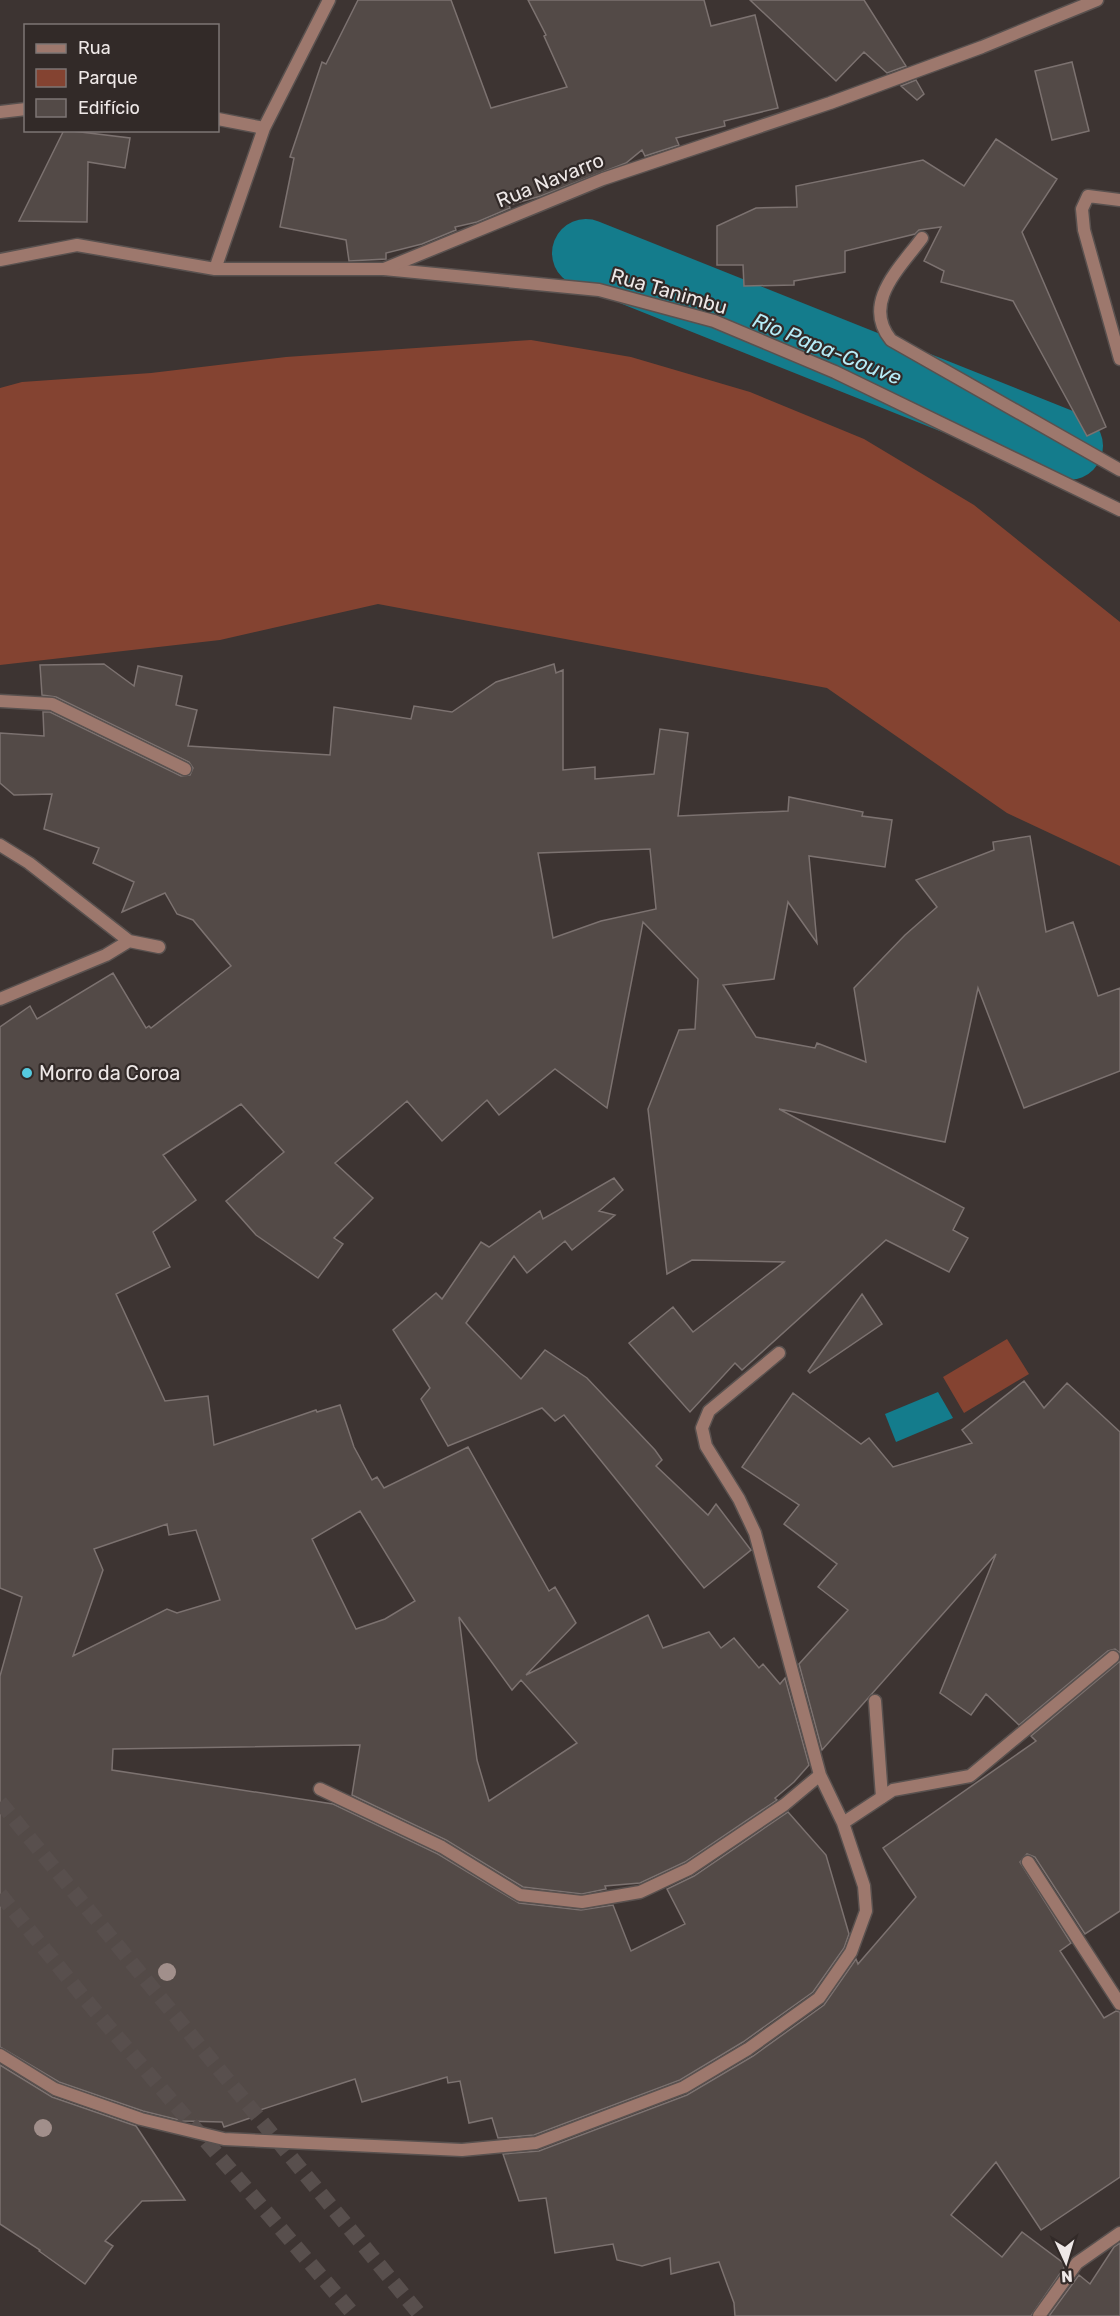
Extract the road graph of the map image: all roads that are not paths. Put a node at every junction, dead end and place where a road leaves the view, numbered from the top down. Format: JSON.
{"nodes":[{"id":1,"x":328,"y":0,"type":"edge"},
{"id":2,"x":1097,"y":0,"type":"edge"},
{"id":3,"x":24,"y":109,"type":"edge"},
{"id":4,"x":0,"y":112,"type":"edge"},
{"id":5,"x":219,"y":119,"type":"edge"},
{"id":6,"x":264,"y":128,"type":"junction"},
{"id":7,"x":1120,"y":200,"type":"edge"},
{"id":8,"x":922,"y":238,"type":"dead end"},
{"id":9,"x":0,"y":260,"type":"edge"},
{"id":10,"x":215,"y":269,"type":"junction"},
{"id":11,"x":384,"y":269,"type":"junction"},
{"id":12,"x":1120,"y":359,"type":"edge"},
{"id":13,"x":1120,"y":471,"type":"edge"},
{"id":14,"x":1120,"y":510,"type":"edge"},
{"id":15,"x":0,"y":701,"type":"edge"},
{"id":16,"x":185,"y":769,"type":"dead end"},
{"id":17,"x":0,"y":845,"type":"edge"},
{"id":18,"x":129,"y":940,"type":"junction"},
{"id":19,"x":159,"y":946,"type":"dead end"},
{"id":20,"x":0,"y":999,"type":"edge"},
{"id":21,"x":779,"y":1353,"type":"dead end"},
{"id":22,"x":1113,"y":1657,"type":"dead end"},
{"id":23,"x":875,"y":1701,"type":"dead end"},
{"id":24,"x":820,"y":1774,"type":"junction"},
{"id":25,"x":320,"y":1789,"type":"dead end"},
{"id":26,"x":882,"y":1797,"type":"junction"},
{"id":27,"x":843,"y":1823,"type":"junction"},
{"id":28,"x":1028,"y":1862,"type":"dead end"},
{"id":29,"x":1120,"y":2004,"type":"edge"},
{"id":30,"x":0,"y":2055,"type":"edge"},
{"id":31,"x":1119,"y":2237,"type":"edge"},
{"id":32,"x":1039,"y":2316,"type":"edge"}],
"edges":[{"from":1,"to":6,"type":"street"},
{"from":2,"to":11,"type":"street","name":"Rua Navarro"},
{"from":3,"to":4,"type":"street"},
{"from":5,"to":6,"type":"street"},
{"from":6,"to":10,"type":"street"},
{"from":7,"to":12,"type":"street"},
{"from":8,"to":13,"type":"street"},
{"from":9,"to":10,"type":"street","name":"Rua Navarro"},
{"from":10,"to":11,"type":"street","name":"Rua Navarro"},
{"from":11,"to":14,"type":"street","name":"Rua Tanimbu"},
{"from":15,"to":16,"type":"street"},
{"from":17,"to":18,"type":"street"},
{"from":18,"to":19,"type":"street"},
{"from":18,"to":20,"type":"street"},
{"from":21,"to":24,"type":"street"},
{"from":22,"to":26,"type":"street"},
{"from":23,"to":26,"type":"street"},
{"from":24,"to":25,"type":"street"},
{"from":24,"to":27,"type":"street"},
{"from":26,"to":27,"type":"street"},
{"from":27,"to":30,"type":"street"},
{"from":28,"to":29,"type":"street"},
{"from":31,"to":32,"type":"street"}]}
